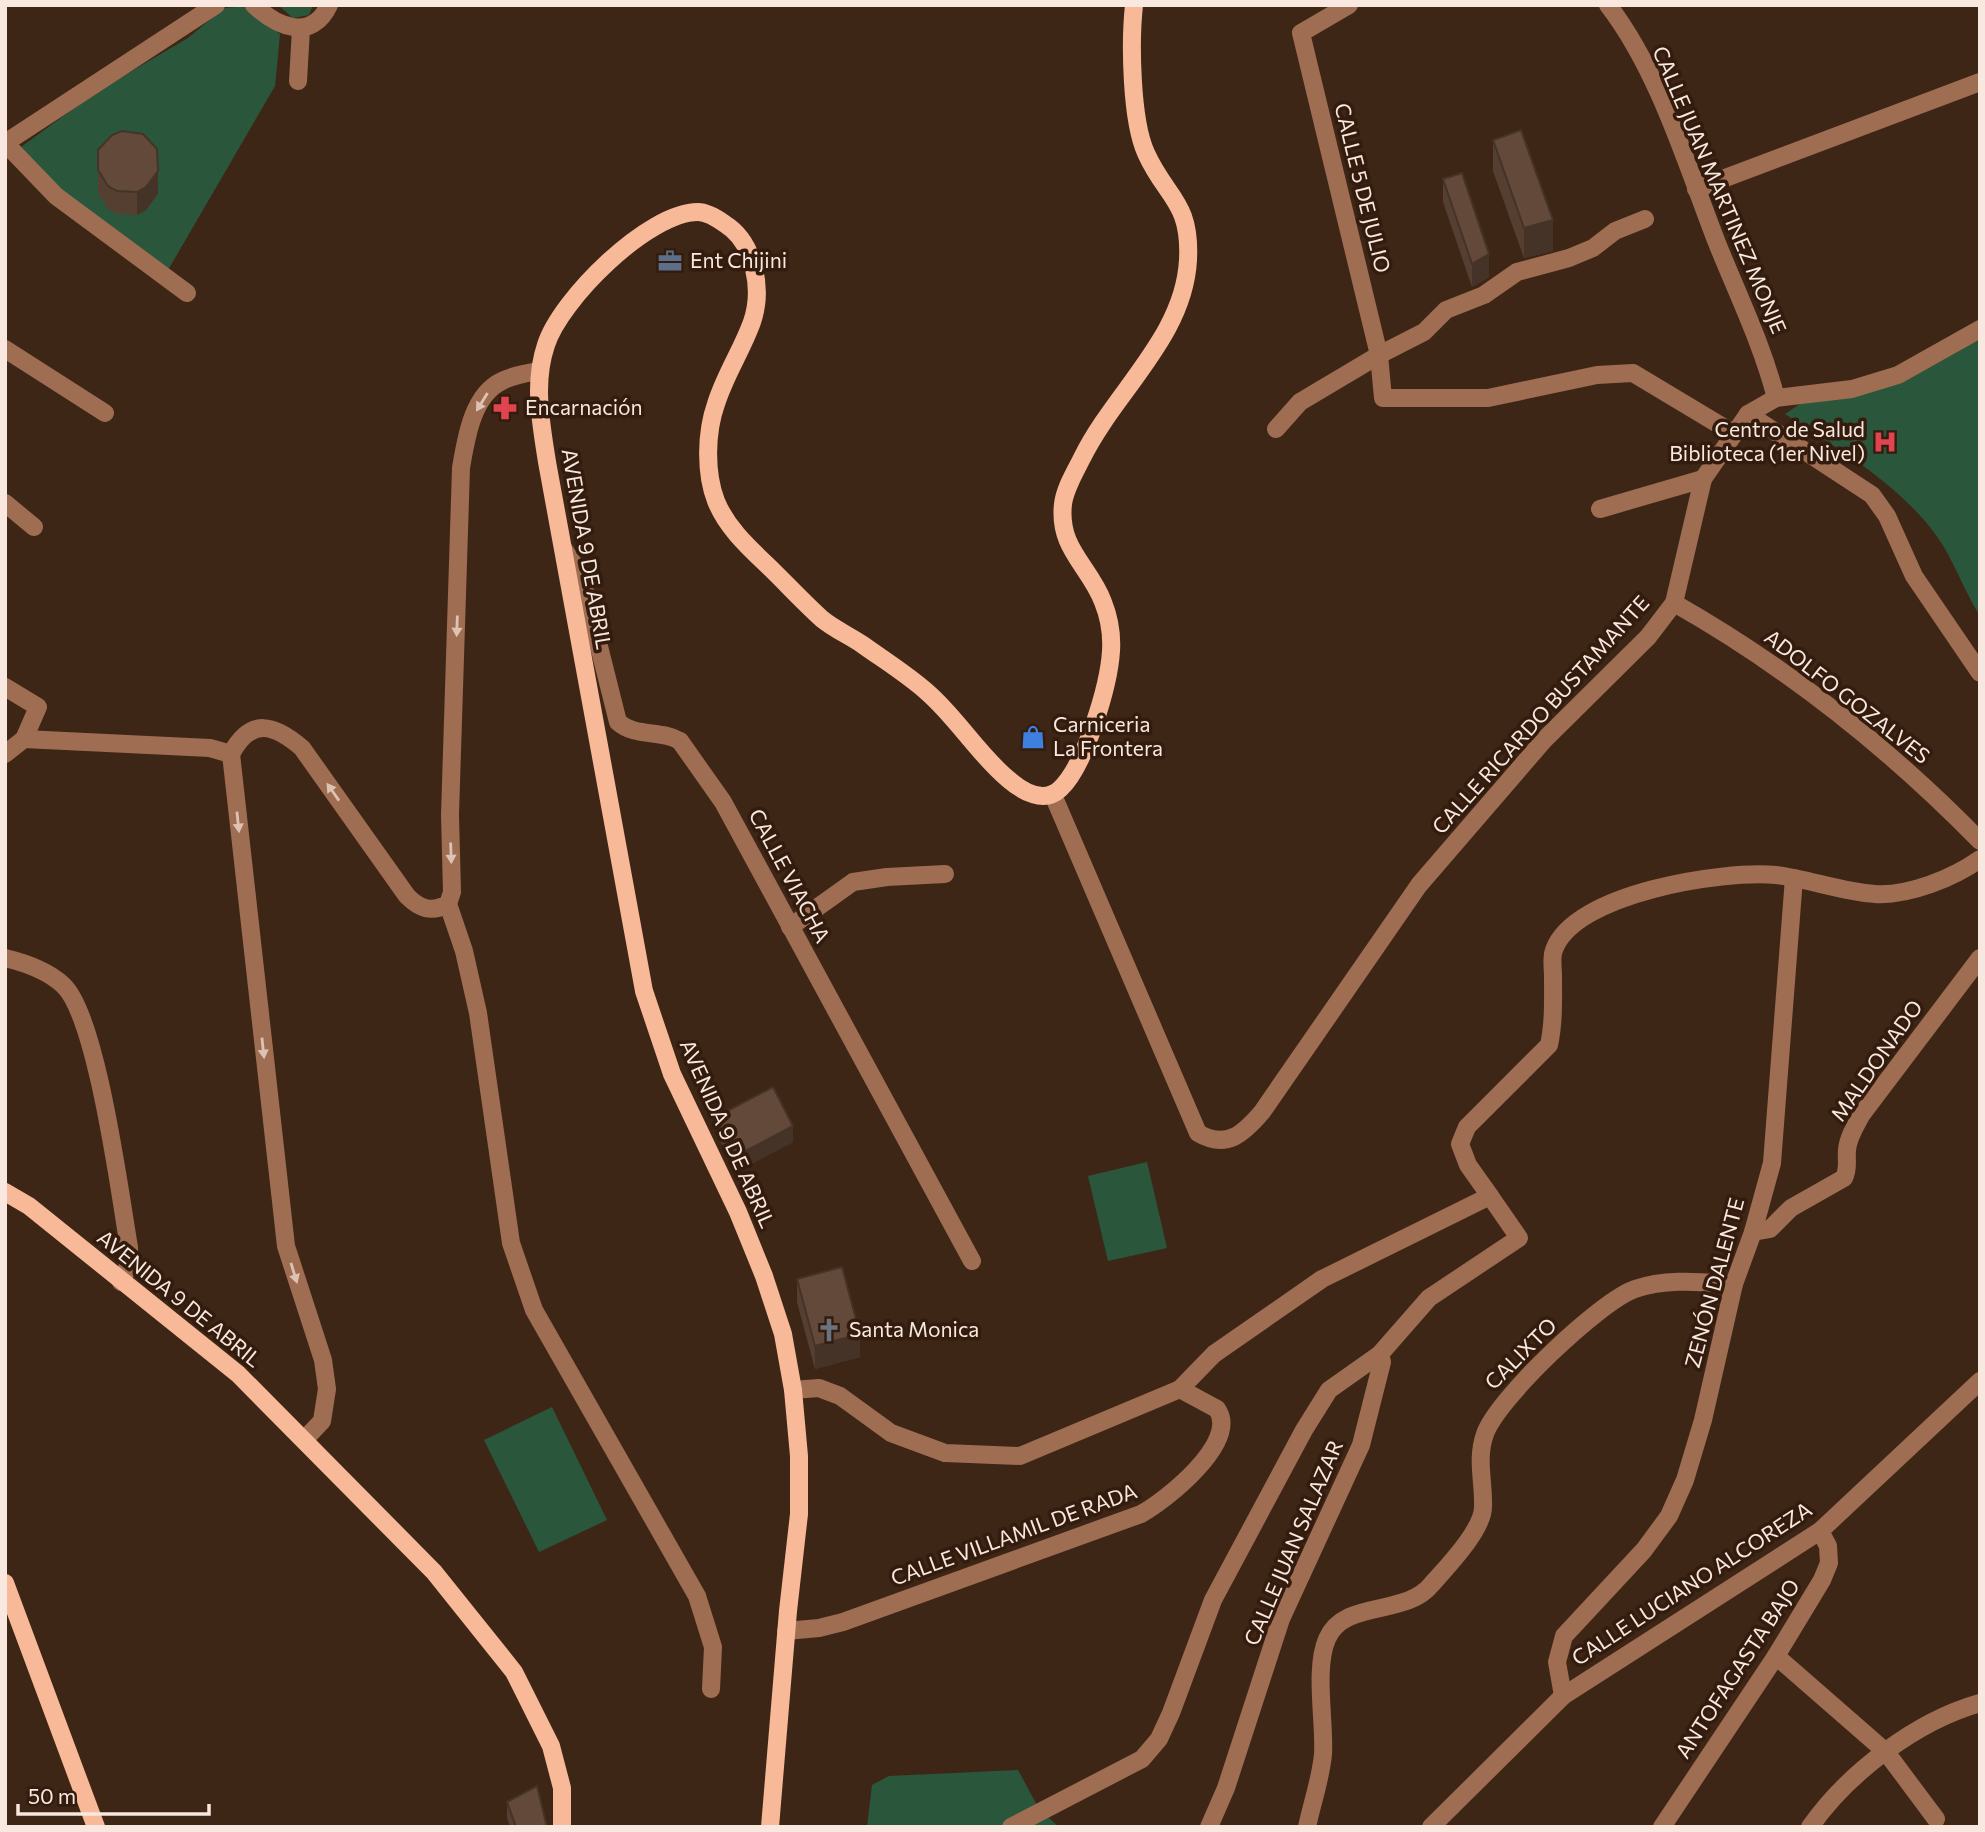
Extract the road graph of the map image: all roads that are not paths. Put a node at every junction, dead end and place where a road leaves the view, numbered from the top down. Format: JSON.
{"nodes":[{"id":1,"x":216,"y":5,"type":"edge"},
{"id":2,"x":254,"y":5,"type":"edge"},
{"id":3,"x":329,"y":5,"type":"edge"},
{"id":4,"x":1134,"y":5,"type":"edge"},
{"id":5,"x":1349,"y":5,"type":"edge"},
{"id":6,"x":1608,"y":5,"type":"edge"},
{"id":7,"x":300,"y":29,"type":"junction"},
{"id":8,"x":298,"y":81,"type":"dead end"},
{"id":9,"x":1980,"y":82,"type":"edge"},
{"id":10,"x":5,"y":143,"type":"edge"},
{"id":11,"x":1696,"y":189,"type":"junction"},
{"id":12,"x":1645,"y":219,"type":"dead end"},
{"id":13,"x":187,"y":293,"type":"dead end"},
{"id":14,"x":1980,"y":329,"type":"edge"},
{"id":15,"x":5,"y":349,"type":"edge"},
{"id":16,"x":1379,"y":355,"type":"junction"},
{"id":17,"x":539,"y":371,"type":"junction"},
{"id":18,"x":1776,"y":398,"type":"junction"},
{"id":19,"x":105,"y":413,"type":"dead end"},
{"id":20,"x":1748,"y":414,"type":"junction"},
{"id":21,"x":1276,"y":429,"type":"dead end"},
{"id":22,"x":1733,"y":433,"type":"junction"},
{"id":23,"x":1703,"y":479,"type":"junction"},
{"id":24,"x":5,"y":503,"type":"edge"},
{"id":25,"x":1600,"y":509,"type":"dead end"},
{"id":26,"x":34,"y":527,"type":"dead end"},
{"id":27,"x":561,"y":545,"type":"junction"},
{"id":28,"x":1674,"y":603,"type":"junction"},
{"id":29,"x":1980,"y":673,"type":"edge"},
{"id":30,"x":5,"y":687,"type":"edge"},
{"id":31,"x":24,"y":739,"type":"junction"},
{"id":32,"x":5,"y":754,"type":"edge"},
{"id":33,"x":231,"y":754,"type":"junction"},
{"id":34,"x":1053,"y":795,"type":"junction"},
{"id":35,"x":1980,"y":841,"type":"edge"},
{"id":36,"x":1980,"y":859,"type":"edge"},
{"id":37,"x":945,"y":874,"type":"dead end"},
{"id":38,"x":1794,"y":878,"type":"junction"},
{"id":39,"x":448,"y":904,"type":"junction"},
{"id":40,"x":790,"y":927,"type":"junction"},
{"id":41,"x":5,"y":958,"type":"edge"},
{"id":42,"x":1980,"y":958,"type":"edge"},
{"id":43,"x":5,"y":1192,"type":"edge"},
{"id":44,"x":1490,"y":1196,"type":"junction"},
{"id":45,"x":1753,"y":1232,"type":"junction"},
{"id":46,"x":972,"y":1261,"type":"dead end"},
{"id":47,"x":121,"y":1282,"type":"junction"},
{"id":48,"x":1734,"y":1284,"type":"junction"},
{"id":49,"x":1380,"y":1354,"type":"junction"},
{"id":50,"x":1980,"y":1381,"type":"edge"},
{"id":51,"x":1180,"y":1389,"type":"junction"},
{"id":52,"x":793,"y":1390,"type":"junction"},
{"id":53,"x":304,"y":1440,"type":"junction"},
{"id":54,"x":1820,"y":1531,"type":"junction"},
{"id":55,"x":5,"y":1583,"type":"edge"},
{"id":56,"x":786,"y":1631,"type":"junction"},
{"id":57,"x":1776,"y":1656,"type":"junction"},
{"id":58,"x":711,"y":1689,"type":"dead end"},
{"id":59,"x":1563,"y":1696,"type":"junction"},
{"id":60,"x":1980,"y":1703,"type":"edge"},
{"id":61,"x":1886,"y":1752,"type":"junction"},
{"id":62,"x":1936,"y":1819,"type":"dead end"},
{"id":63,"x":96,"y":1827,"type":"edge"},
{"id":64,"x":562,"y":1827,"type":"edge"},
{"id":65,"x":770,"y":1827,"type":"edge"},
{"id":66,"x":1011,"y":1827,"type":"edge"},
{"id":67,"x":1209,"y":1827,"type":"edge"},
{"id":68,"x":1307,"y":1827,"type":"edge"},
{"id":69,"x":1431,"y":1827,"type":"edge"},
{"id":70,"x":1662,"y":1827,"type":"edge"},
{"id":71,"x":1811,"y":1827,"type":"edge"}],
"edges":[{"from":1,"to":10,"type":"street"},
{"from":2,"to":7,"type":"street"},
{"from":3,"to":7,"type":"street"},
{"from":4,"to":34,"type":"main road"},
{"from":5,"to":16,"type":"street","name":"CALLE 5 DE JULIO"},
{"from":6,"to":11,"type":"street","name":"CALLE JUAN MARTINEZ MONJE"},
{"from":7,"to":8,"type":"street"},
{"from":9,"to":11,"type":"street"},
{"from":10,"to":13,"type":"street"},
{"from":11,"to":18,"type":"street","name":"CALLE JUAN MARTINEZ MONJE"},
{"from":12,"to":16,"type":"street"},
{"from":14,"to":18,"type":"street","name":"CALLE RICARDO BUSTAMANTE"},
{"from":15,"to":19,"type":"street"},
{"from":16,"to":21,"type":"street"},
{"from":16,"to":22,"type":"street","name":"CALLE 5 DE JULIO"},
{"from":17,"to":27,"type":"main road","name":"AVENIDA 9 DE ABRIL"},
{"from":17,"to":34,"type":"main road","name":"AVENIDA 9 DE ABRIL"},
{"from":17,"to":39,"type":"street","one_way":true},
{"from":18,"to":20,"type":"street","name":"CALLE RICARDO BUSTAMANTE"},
{"from":20,"to":22,"type":"street","name":"CALLE RICARDO BUSTAMANTE"},
{"from":20,"to":29,"type":"street"},
{"from":22,"to":23,"type":"street","name":"CALLE RICARDO BUSTAMANTE"},
{"from":23,"to":25,"type":"street"},
{"from":23,"to":28,"type":"street","name":"CALLE RICARDO BUSTAMANTE"},
{"from":24,"to":26,"type":"street"},
{"from":27,"to":40,"type":"street","name":"CALLE VIACHA"},
{"from":27,"to":52,"type":"main road","name":"AVENIDA 9 DE ABRIL"},
{"from":28,"to":34,"type":"street","name":"CALLE RICARDO BUSTAMANTE"},
{"from":28,"to":35,"type":"street","name":"ADOLFO GOZALVES"},
{"from":30,"to":31,"type":"street"},
{"from":31,"to":32,"type":"street"},
{"from":31,"to":33,"type":"street"},
{"from":39,"to":33,"type":"street","one_way":true},
{"from":33,"to":53,"type":"street","one_way":true},
{"from":36,"to":38,"type":"street"},
{"from":37,"to":40,"type":"street"},
{"from":38,"to":44,"type":"street"},
{"from":38,"to":45,"type":"street","name":"ZENÓN DALENTE"},
{"from":39,"to":58,"type":"street"},
{"from":40,"to":46,"type":"street","name":"CALLE VIACHA"},
{"from":41,"to":47,"type":"street"},
{"from":42,"to":45,"type":"street","name":"MALDONADO"},
{"from":43,"to":47,"type":"main road","name":"AVENIDA 9 DE ABRIL"},
{"from":44,"to":49,"type":"street"},
{"from":44,"to":51,"type":"street"},
{"from":45,"to":48,"type":"street","name":"ZENÓN DALENTE"},
{"from":47,"to":53,"type":"main road","name":"AVENIDA 9 DE ABRIL"},
{"from":48,"to":59,"type":"street","name":"ZENÓN DALENTE"},
{"from":48,"to":68,"type":"street","name":"CALIXTO"},
{"from":49,"to":66,"type":"street"},
{"from":49,"to":67,"type":"street","name":"CALLE JUAN SALAZAR"},
{"from":50,"to":54,"type":"street","name":"CALLE LUCIANO ALCOREZA"},
{"from":51,"to":52,"type":"street"},
{"from":51,"to":56,"type":"street","name":"CALLE VILLAMIL DE RADA"},
{"from":52,"to":56,"type":"main road","name":"AVENIDA 9 DE ABRIL"},
{"from":53,"to":64,"type":"main road","name":"AVENIDA 9 DE ABRIL"},
{"from":54,"to":57,"type":"street","name":"ANTOFAGASTA BAJO"},
{"from":54,"to":59,"type":"street","name":"CALLE LUCIANO ALCOREZA"},
{"from":55,"to":63,"type":"main road"},
{"from":56,"to":65,"type":"main road","name":"AVENIDA 9 DE ABRIL"},
{"from":57,"to":61,"type":"street"},
{"from":57,"to":70,"type":"street","name":"ANTOFAGASTA BAJO"},
{"from":59,"to":69,"type":"street","name":"CALLE LUCIANO ALCOREZA"},
{"from":60,"to":61,"type":"street"},
{"from":61,"to":62,"type":"street"},
{"from":61,"to":71,"type":"street"}]}
